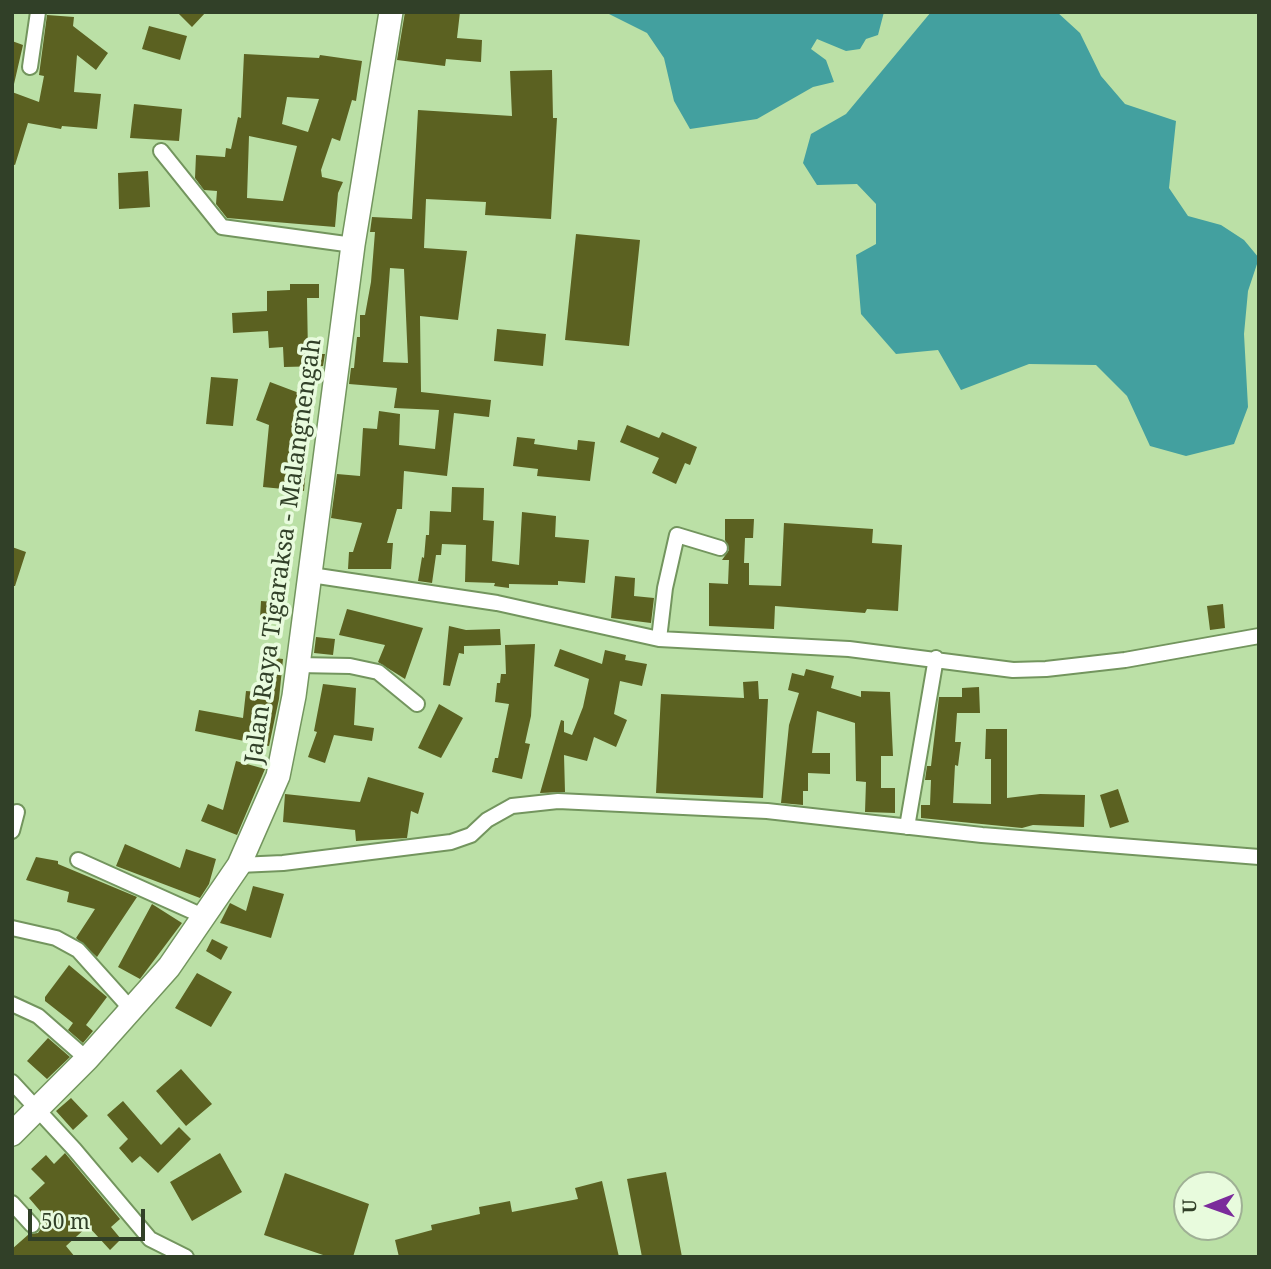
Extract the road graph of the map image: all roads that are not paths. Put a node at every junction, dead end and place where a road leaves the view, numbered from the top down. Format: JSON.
{"nodes":[{"id":1,"x":38,"y":12,"type":"edge"},
{"id":2,"x":391,"y":12,"type":"edge"},
{"id":3,"x":30,"y":67,"type":"dead end"},
{"id":4,"x":161,"y":151,"type":"dead end"},
{"id":5,"x":353,"y":244,"type":"junction"},
{"id":6,"x":720,"y":548,"type":"dead end"},
{"id":7,"x":311,"y":575,"type":"junction"},
{"id":8,"x":1259,"y":636,"type":"edge"},
{"id":9,"x":659,"y":639,"type":"junction"},
{"id":10,"x":936,"y":658,"type":"junction"},
{"id":11,"x":298,"y":665,"type":"junction"},
{"id":12,"x":417,"y":704,"type":"dead end"},
{"id":13,"x":17,"y":812,"type":"dead end"},
{"id":14,"x":907,"y":827,"type":"junction"},
{"id":15,"x":12,"y":831,"type":"edge"},
{"id":16,"x":1259,"y":857,"type":"edge"},
{"id":17,"x":78,"y":860,"type":"dead end"},
{"id":18,"x":239,"y":865,"type":"junction"},
{"id":19,"x":205,"y":917,"type":"junction"},
{"id":20,"x":12,"y":928,"type":"edge"},
{"id":21,"x":12,"y":1004,"type":"edge"},
{"id":22,"x":131,"y":1009,"type":"junction"},
{"id":23,"x":87,"y":1059,"type":"junction"},
{"id":24,"x":12,"y":1082,"type":"edge"},
{"id":25,"x":38,"y":1109,"type":"junction"},
{"id":26,"x":12,"y":1135,"type":"edge"},
{"id":27,"x":12,"y":1203,"type":"edge"},
{"id":28,"x":32,"y":1225,"type":"dead end"},
{"id":29,"x":186,"y":1257,"type":"edge"}],
"edges":[{"from":1,"to":3,"type":"street"},
{"from":2,"to":5,"type":"main road","name":"Jalan Raya Tigaraksa - Malangnengah"},
{"from":4,"to":5,"type":"street"},
{"from":5,"to":7,"type":"main road","name":"Jalan Raya Tigaraksa - Malangnengah"},
{"from":6,"to":9,"type":"street"},
{"from":7,"to":9,"type":"street"},
{"from":7,"to":11,"type":"main road","name":"Jalan Raya Tigaraksa - Malangnengah"},
{"from":8,"to":10,"type":"street"},
{"from":9,"to":10,"type":"street"},
{"from":10,"to":14,"type":"street"},
{"from":11,"to":12,"type":"street"},
{"from":11,"to":18,"type":"main road","name":"Jalan Raya Tigaraksa - Malangnengah"},
{"from":13,"to":15,"type":"street"},
{"from":14,"to":16,"type":"street"},
{"from":14,"to":18,"type":"street"},
{"from":17,"to":19,"type":"street"},
{"from":18,"to":19,"type":"main road","name":"Jalan Raya Tigaraksa - Malangnengah"},
{"from":19,"to":22,"type":"main road","name":"Jalan Raya Tigaraksa - Malangnengah"},
{"from":20,"to":22,"type":"street"},
{"from":21,"to":23,"type":"street"},
{"from":22,"to":23,"type":"main road","name":"Jalan Raya Tigaraksa - Malangnengah"},
{"from":23,"to":25,"type":"main road","name":"Jalan Raya Tigaraksa - Malangnengah"},
{"from":24,"to":25,"type":"street"},
{"from":25,"to":26,"type":"main road","name":"Jalan Raya Tigaraksa - Malangnengah"},
{"from":25,"to":29,"type":"street"},
{"from":27,"to":28,"type":"street"}]}
